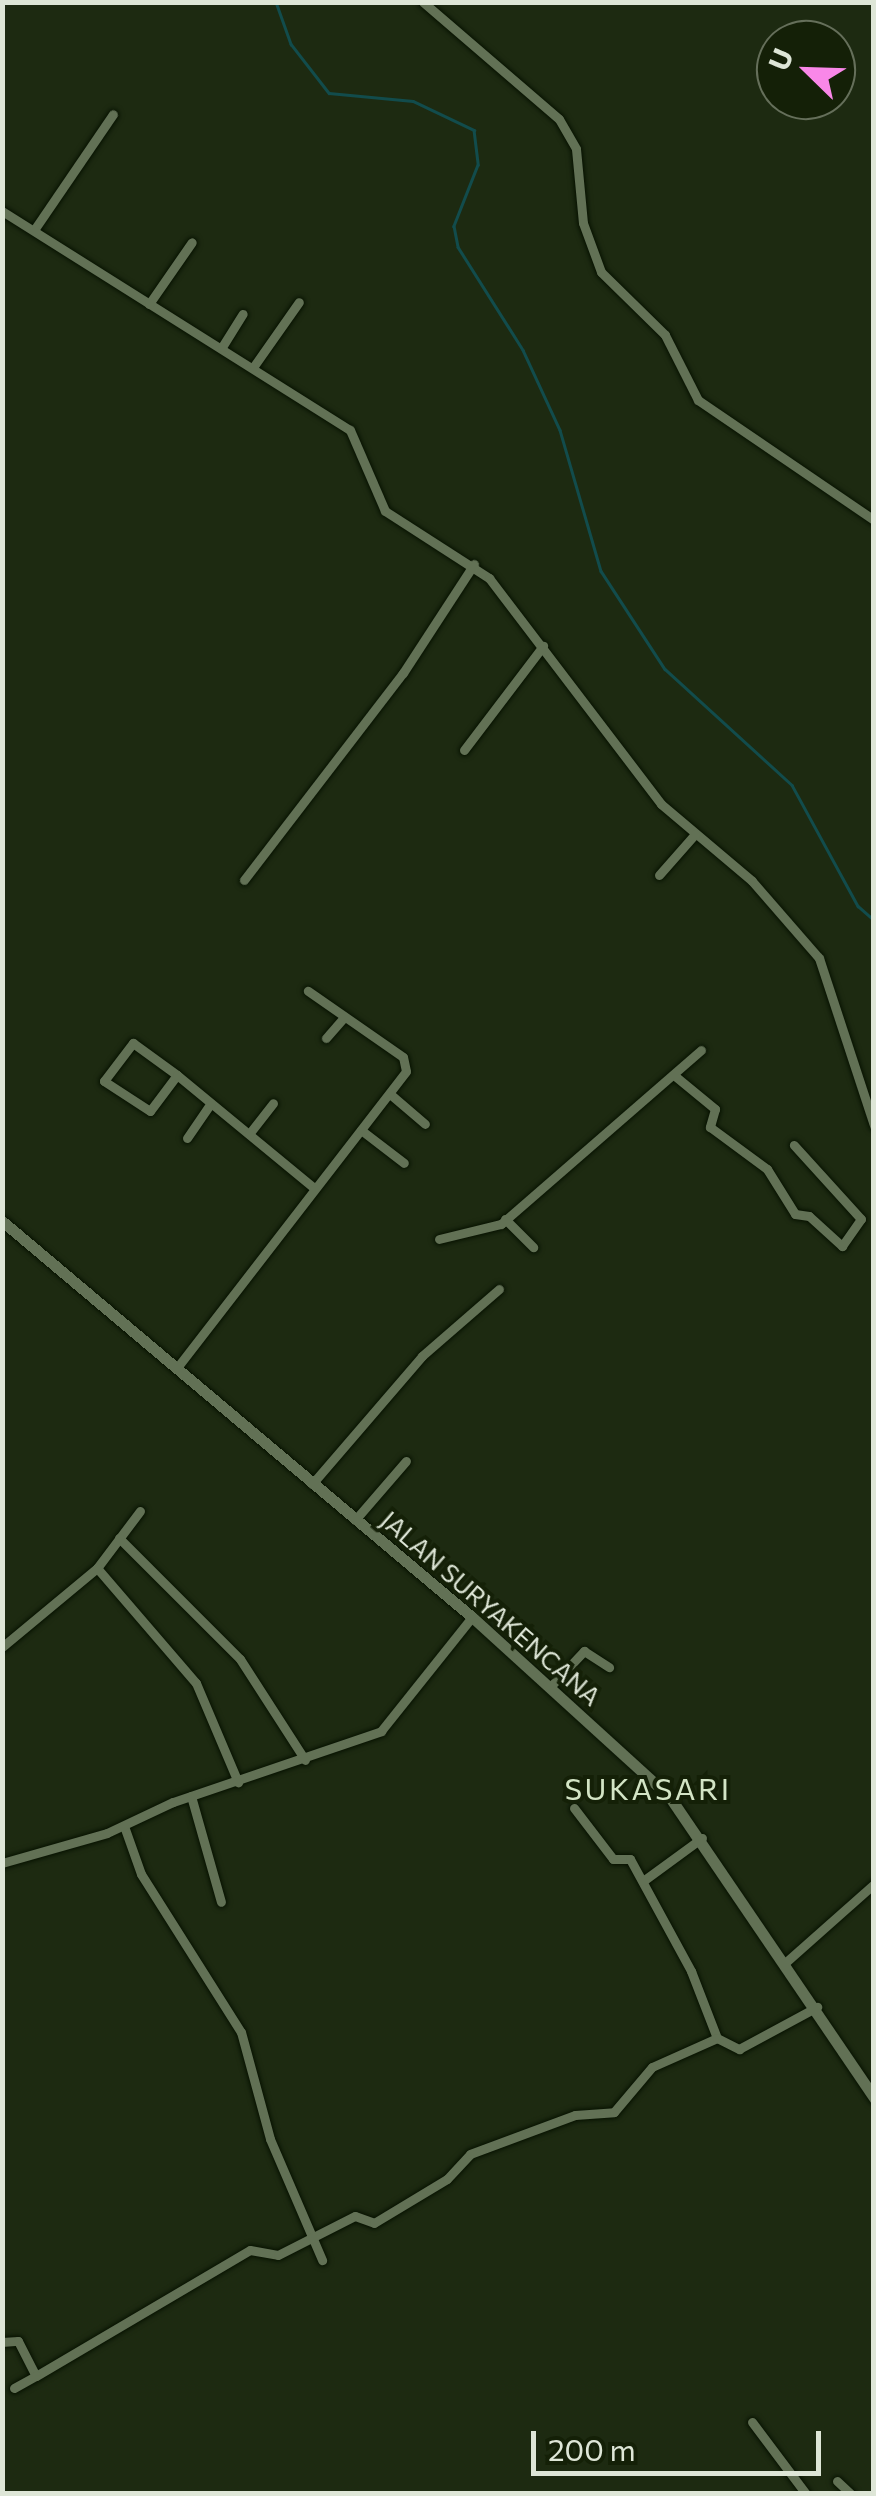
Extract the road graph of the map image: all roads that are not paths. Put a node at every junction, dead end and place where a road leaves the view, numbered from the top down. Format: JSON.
{"nodes":[{"id":1,"x":423,"y":2,"type":"edge"},
{"id":2,"x":114,"y":114,"type":"dead end"},
{"id":3,"x":2,"y":211,"type":"edge"},
{"id":4,"x":34,"y":230,"type":"junction"},
{"id":5,"x":192,"y":242,"type":"dead end"},
{"id":6,"x":299,"y":302,"type":"dead end"},
{"id":7,"x":149,"y":304,"type":"junction"},
{"id":8,"x":243,"y":314,"type":"dead end"},
{"id":9,"x":222,"y":347,"type":"junction"},
{"id":10,"x":254,"y":366,"type":"junction"},
{"id":11,"x":873,"y":519,"type":"edge"},
{"id":12,"x":474,"y":564,"type":"junction"},
{"id":13,"x":543,"y":646,"type":"junction"},
{"id":14,"x":464,"y":750,"type":"dead end"},
{"id":15,"x":695,"y":834,"type":"junction"},
{"id":16,"x":659,"y":875,"type":"dead end"},
{"id":17,"x":244,"y":880,"type":"dead end"},
{"id":18,"x":308,"y":991,"type":"dead end"},
{"id":19,"x":344,"y":1016,"type":"junction"},
{"id":20,"x":326,"y":1038,"type":"dead end"},
{"id":21,"x":701,"y":1050,"type":"dead end"},
{"id":22,"x":177,"y":1075,"type":"junction"},
{"id":23,"x":675,"y":1076,"type":"junction"},
{"id":24,"x":390,"y":1094,"type":"junction"},
{"id":25,"x":212,"y":1102,"type":"junction"},
{"id":26,"x":273,"y":1103,"type":"dead end"},
{"id":27,"x":424,"y":1124,"type":"dead end"},
{"id":28,"x":874,"y":1125,"type":"edge"},
{"id":29,"x":361,"y":1130,"type":"junction"},
{"id":30,"x":249,"y":1134,"type":"junction"},
{"id":31,"x":187,"y":1138,"type":"dead end"},
{"id":32,"x":794,"y":1146,"type":"dead end"},
{"id":33,"x":404,"y":1163,"type":"dead end"},
{"id":34,"x":314,"y":1188,"type":"junction"},
{"id":35,"x":505,"y":1219,"type":"junction"},
{"id":36,"x":2,"y":1221,"type":"edge"},
{"id":37,"x":439,"y":1240,"type":"dead end"},
{"id":38,"x":533,"y":1247,"type":"dead end"},
{"id":39,"x":499,"y":1289,"type":"dead end"},
{"id":40,"x":176,"y":1368,"type":"junction"},
{"id":41,"x":406,"y":1460,"type":"dead end"},
{"id":42,"x":312,"y":1484,"type":"junction"},
{"id":43,"x":140,"y":1511,"type":"dead end"},
{"id":44,"x":355,"y":1520,"type":"junction"},
{"id":45,"x":119,"y":1538,"type":"junction"},
{"id":46,"x":96,"y":1568,"type":"junction"},
{"id":47,"x":472,"y":1617,"type":"junction"},
{"id":48,"x":2,"y":1647,"type":"edge"},
{"id":49,"x":609,"y":1667,"type":"dead end"},
{"id":50,"x":550,"y":1687,"type":"junction"},
{"id":51,"x":305,"y":1760,"type":"junction"},
{"id":52,"x":238,"y":1782,"type":"junction"},
{"id":53,"x":191,"y":1796,"type":"junction"},
{"id":54,"x":574,"y":1808,"type":"dead end"},
{"id":55,"x":124,"y":1826,"type":"junction"},
{"id":56,"x":702,"y":1838,"type":"junction"},
{"id":57,"x":2,"y":1862,"type":"edge"},
{"id":58,"x":644,"y":1882,"type":"junction"},
{"id":59,"x":874,"y":1884,"type":"edge"},
{"id":60,"x":221,"y":1902,"type":"dead end"},
{"id":61,"x":785,"y":1963,"type":"junction"},
{"id":62,"x":817,"y":2007,"type":"junction"},
{"id":63,"x":716,"y":2038,"type":"junction"},
{"id":64,"x":874,"y":2098,"type":"edge"},
{"id":65,"x":310,"y":2234,"type":"junction"},
{"id":66,"x":322,"y":2260,"type":"dead end"},
{"id":67,"x":2,"y":2342,"type":"edge"},
{"id":68,"x":36,"y":2376,"type":"junction"},
{"id":69,"x":14,"y":2388,"type":"dead end"},
{"id":70,"x":752,"y":2422,"type":"dead end"},
{"id":71,"x":836,"y":2481,"type":"dead end"},
{"id":72,"x":806,"y":2494,"type":"edge"},
{"id":73,"x":851,"y":2494,"type":"edge"}],
"edges":[{"from":1,"to":11,"type":"street"},
{"from":2,"to":4,"type":"street"},
{"from":3,"to":4,"type":"street"},
{"from":4,"to":7,"type":"street"},
{"from":5,"to":7,"type":"street"},
{"from":6,"to":10,"type":"street"},
{"from":7,"to":9,"type":"street"},
{"from":8,"to":9,"type":"street"},
{"from":9,"to":10,"type":"street"},
{"from":10,"to":12,"type":"street"},
{"from":12,"to":13,"type":"street"},
{"from":12,"to":17,"type":"street"},
{"from":13,"to":14,"type":"street"},
{"from":13,"to":15,"type":"street"},
{"from":15,"to":16,"type":"street"},
{"from":15,"to":28,"type":"street"},
{"from":18,"to":19,"type":"street"},
{"from":19,"to":20,"type":"street"},
{"from":19,"to":24,"type":"street"},
{"from":21,"to":23,"type":"street"},
{"from":22,"to":22,"type":"street"},
{"from":22,"to":25,"type":"street"},
{"from":23,"to":32,"type":"street"},
{"from":23,"to":35,"type":"street"},
{"from":24,"to":27,"type":"street"},
{"from":24,"to":29,"type":"street"},
{"from":25,"to":30,"type":"street"},
{"from":25,"to":31,"type":"street"},
{"from":26,"to":30,"type":"street"},
{"from":29,"to":33,"type":"street"},
{"from":29,"to":34,"type":"street"},
{"from":30,"to":34,"type":"street"},
{"from":34,"to":40,"type":"street"},
{"from":35,"to":37,"type":"street"},
{"from":35,"to":38,"type":"street"},
{"from":36,"to":40,"type":"street","name":"JALAN SURYAKENCANA"},
{"from":39,"to":42,"type":"street"},
{"from":40,"to":42,"type":"street","name":"JALAN SURYAKENCANA"},
{"from":41,"to":44,"type":"street"},
{"from":42,"to":44,"type":"street","name":"JALAN SURYAKENCANA"},
{"from":43,"to":45,"type":"street"},
{"from":44,"to":47,"type":"street","name":"JALAN SURYAKENCANA"},
{"from":45,"to":46,"type":"street"},
{"from":45,"to":51,"type":"street"},
{"from":46,"to":48,"type":"street"},
{"from":46,"to":52,"type":"street"},
{"from":47,"to":50,"type":"street","name":"JALAN SURYAKENCANA"},
{"from":47,"to":51,"type":"street"},
{"from":49,"to":50,"type":"street"},
{"from":50,"to":56,"type":"street","name":"JALAN SURYAKENCANA"},
{"from":51,"to":52,"type":"street"},
{"from":52,"to":53,"type":"street"},
{"from":53,"to":55,"type":"street"},
{"from":53,"to":60,"type":"street"},
{"from":54,"to":58,"type":"street"},
{"from":55,"to":57,"type":"street"},
{"from":55,"to":65,"type":"street"},
{"from":56,"to":58,"type":"street"},
{"from":56,"to":61,"type":"street","name":"JALAN SURYAKENCANA"},
{"from":58,"to":63,"type":"street"},
{"from":59,"to":61,"type":"street"},
{"from":61,"to":62,"type":"street","name":"JALAN SURYAKENCANA"},
{"from":62,"to":63,"type":"street"},
{"from":62,"to":64,"type":"street","name":"JALAN SURYAKENCANA"},
{"from":63,"to":65,"type":"street"},
{"from":65,"to":66,"type":"street"},
{"from":65,"to":68,"type":"street"},
{"from":67,"to":68,"type":"street"},
{"from":68,"to":69,"type":"street"},
{"from":70,"to":72,"type":"street"},
{"from":71,"to":73,"type":"street"}]}
